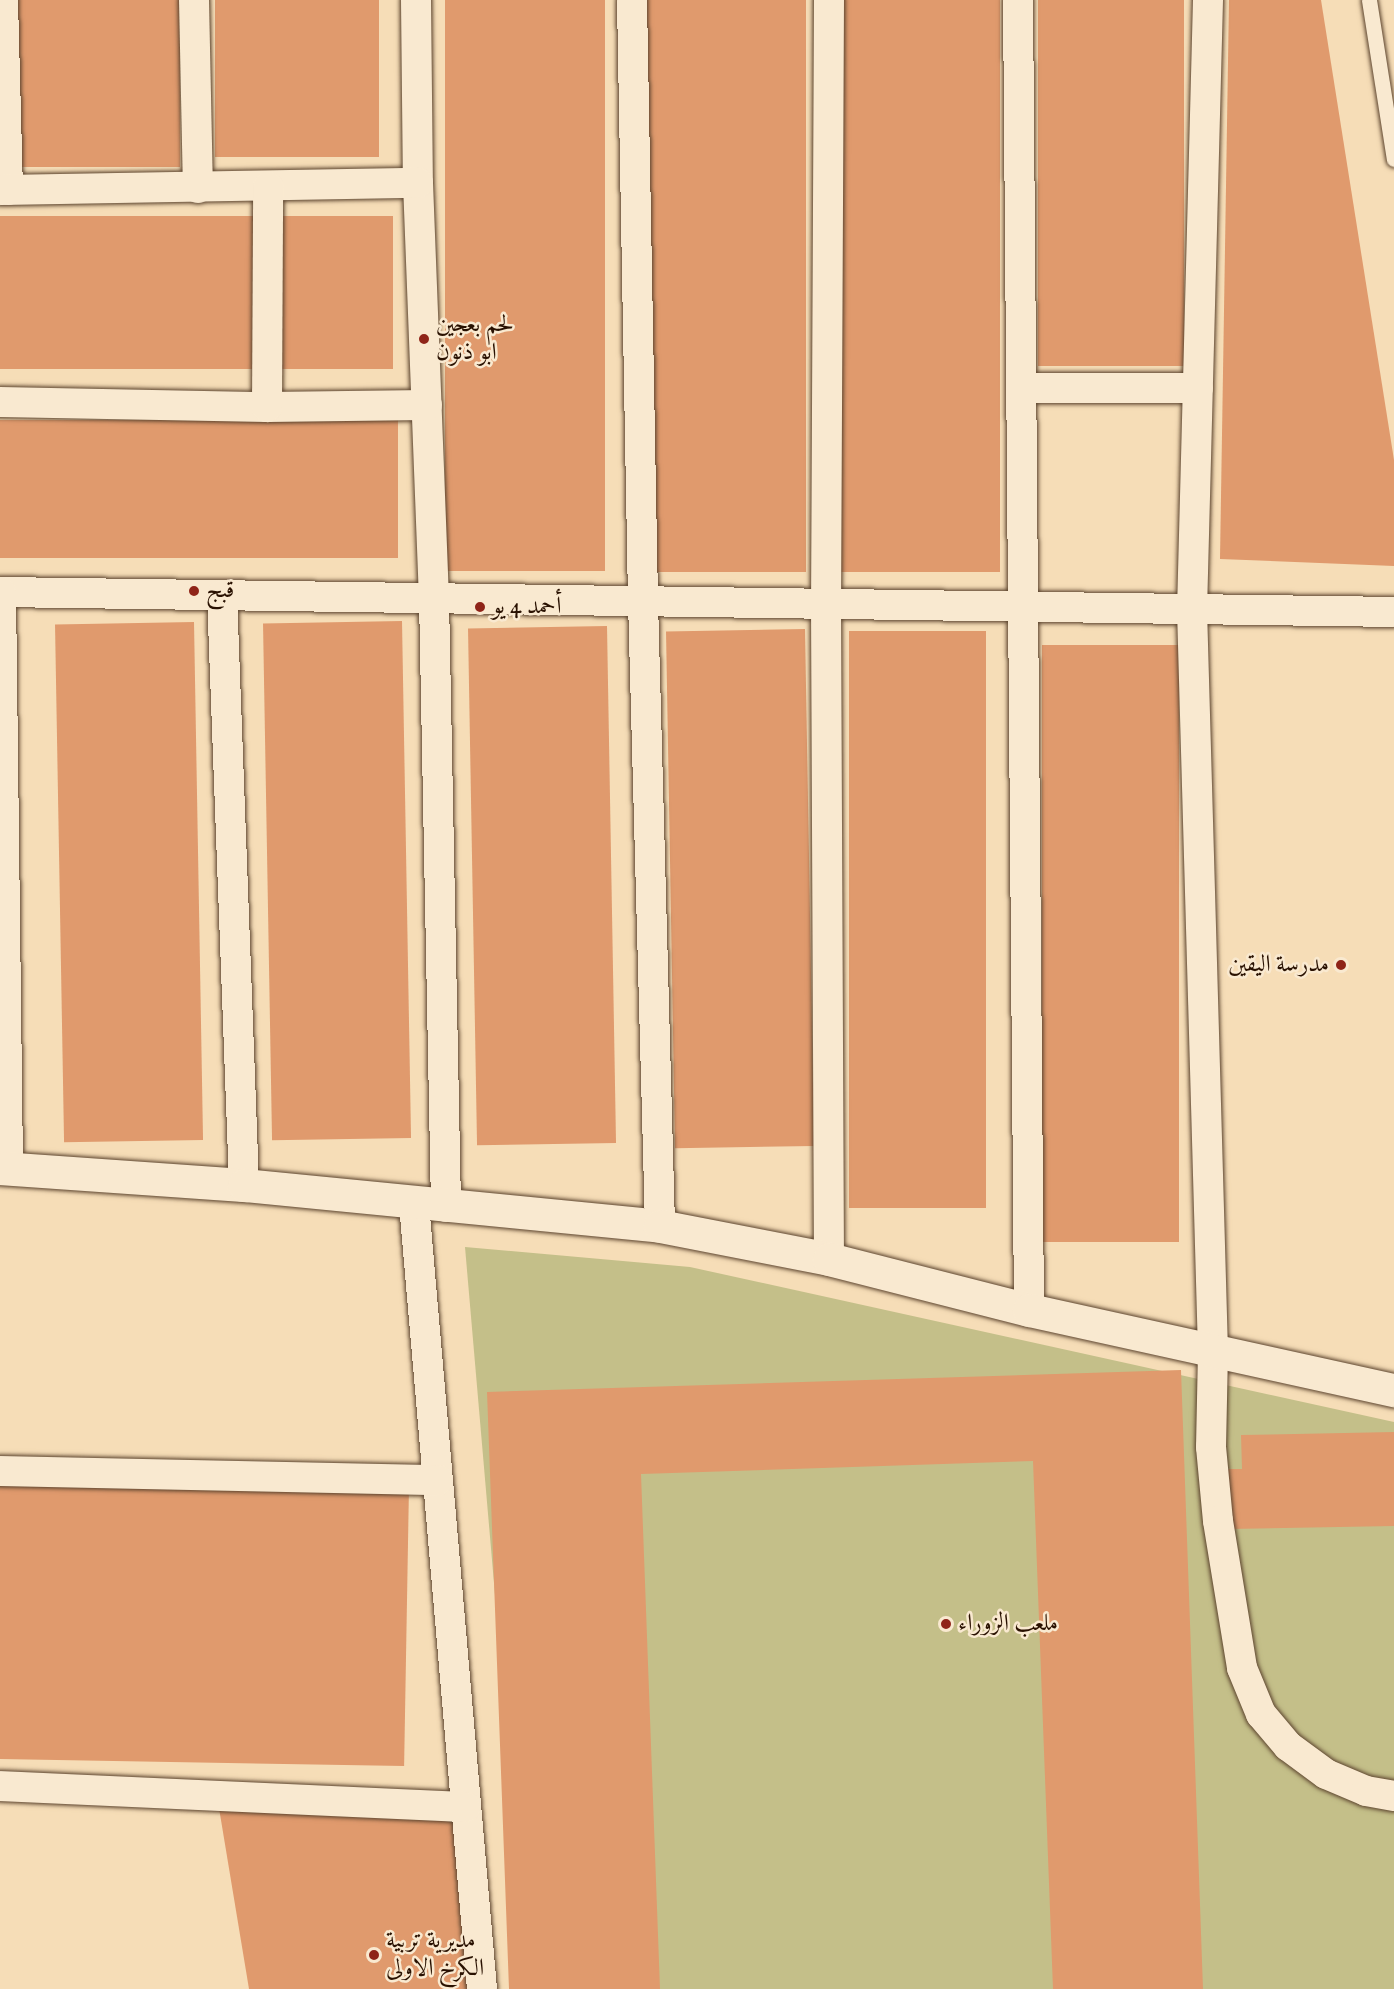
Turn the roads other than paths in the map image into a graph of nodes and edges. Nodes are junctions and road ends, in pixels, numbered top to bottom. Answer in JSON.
{"nodes":[{"id":1,"x":3,"y":0,"type":"edge"},
{"id":2,"x":194,"y":0,"type":"edge"},
{"id":3,"x":416,"y":0,"type":"edge"},
{"id":4,"x":632,"y":0,"type":"edge"},
{"id":5,"x":829,"y":0,"type":"edge"},
{"id":6,"x":1018,"y":0,"type":"edge"},
{"id":7,"x":1208,"y":0,"type":"edge"},
{"id":8,"x":1370,"y":0,"type":"edge"},
{"id":9,"x":1394,"y":159,"type":"edge"},
{"id":10,"x":418,"y":183,"type":"junction"},
{"id":11,"x":268,"y":187,"type":"junction"},
{"id":12,"x":198,"y":188,"type":"junction"},
{"id":13,"x":4,"y":190,"type":"edge"},
{"id":14,"x":1021,"y":388,"type":"junction"},
{"id":15,"x":1198,"y":388,"type":"junction"},
{"id":16,"x":0,"y":402,"type":"edge"},
{"id":17,"x":427,"y":405,"type":"junction"},
{"id":18,"x":267,"y":407,"type":"junction"},
{"id":19,"x":1,"y":592,"type":"edge"},
{"id":20,"x":222,"y":595,"type":"junction"},
{"id":21,"x":434,"y":598,"type":"junction"},
{"id":22,"x":644,"y":601,"type":"junction"},
{"id":23,"x":826,"y":604,"type":"junction"},
{"id":24,"x":1023,"y":607,"type":"junction"},
{"id":25,"x":1192,"y":609,"type":"junction"},
{"id":26,"x":1394,"y":612,"type":"edge"},
{"id":27,"x":4,"y":1168,"type":"edge"},
{"id":28,"x":244,"y":1185,"type":"junction"},
{"id":29,"x":414,"y":1204,"type":"junction"},
{"id":30,"x":446,"y":1207,"type":"junction"},
{"id":31,"x":660,"y":1226,"type":"junction"},
{"id":32,"x":829,"y":1259,"type":"junction"},
{"id":33,"x":1029,"y":1310,"type":"junction"},
{"id":34,"x":1213,"y":1352,"type":"junction"},
{"id":35,"x":1394,"y":1390,"type":"edge"},
{"id":36,"x":0,"y":1471,"type":"edge"},
{"id":37,"x":438,"y":1480,"type":"junction"},
{"id":38,"x":0,"y":1786,"type":"edge"},
{"id":39,"x":1394,"y":1796,"type":"edge"},
{"id":40,"x":466,"y":1807,"type":"junction"},
{"id":41,"x":482,"y":1989,"type":"edge"}],
"edges":[{"from":1,"to":13,"type":"street"},
{"from":2,"to":12,"type":"street"},
{"from":3,"to":10,"type":"street"},
{"from":4,"to":22,"type":"street"},
{"from":5,"to":23,"type":"street"},
{"from":6,"to":14,"type":"street"},
{"from":7,"to":15,"type":"street"},
{"from":8,"to":9,"type":"lane"},
{"from":10,"to":11,"type":"street"},
{"from":10,"to":17,"type":"street"},
{"from":11,"to":12,"type":"street"},
{"from":11,"to":18,"type":"street"},
{"from":12,"to":13,"type":"street"},
{"from":14,"to":15,"type":"street"},
{"from":14,"to":24,"type":"street"},
{"from":15,"to":25,"type":"street"},
{"from":16,"to":18,"type":"street"},
{"from":17,"to":18,"type":"street"},
{"from":17,"to":21,"type":"street"},
{"from":19,"to":20,"type":"street"},
{"from":19,"to":27,"type":"street"},
{"from":20,"to":21,"type":"street"},
{"from":20,"to":28,"type":"street"},
{"from":21,"to":22,"type":"street"},
{"from":21,"to":30,"type":"street"},
{"from":22,"to":23,"type":"street"},
{"from":22,"to":31,"type":"street"},
{"from":23,"to":24,"type":"street"},
{"from":23,"to":32,"type":"street"},
{"from":24,"to":25,"type":"street"},
{"from":24,"to":33,"type":"street"},
{"from":25,"to":26,"type":"street"},
{"from":25,"to":34,"type":"street"},
{"from":27,"to":28,"type":"street"},
{"from":28,"to":29,"type":"street"},
{"from":29,"to":30,"type":"street"},
{"from":29,"to":37,"type":"street"},
{"from":30,"to":31,"type":"street"},
{"from":31,"to":32,"type":"street"},
{"from":32,"to":33,"type":"street"},
{"from":33,"to":34,"type":"street"},
{"from":34,"to":35,"type":"street"},
{"from":34,"to":39,"type":"street"},
{"from":36,"to":37,"type":"street"},
{"from":37,"to":40,"type":"street"},
{"from":38,"to":40,"type":"street"},
{"from":40,"to":41,"type":"street"}]}
